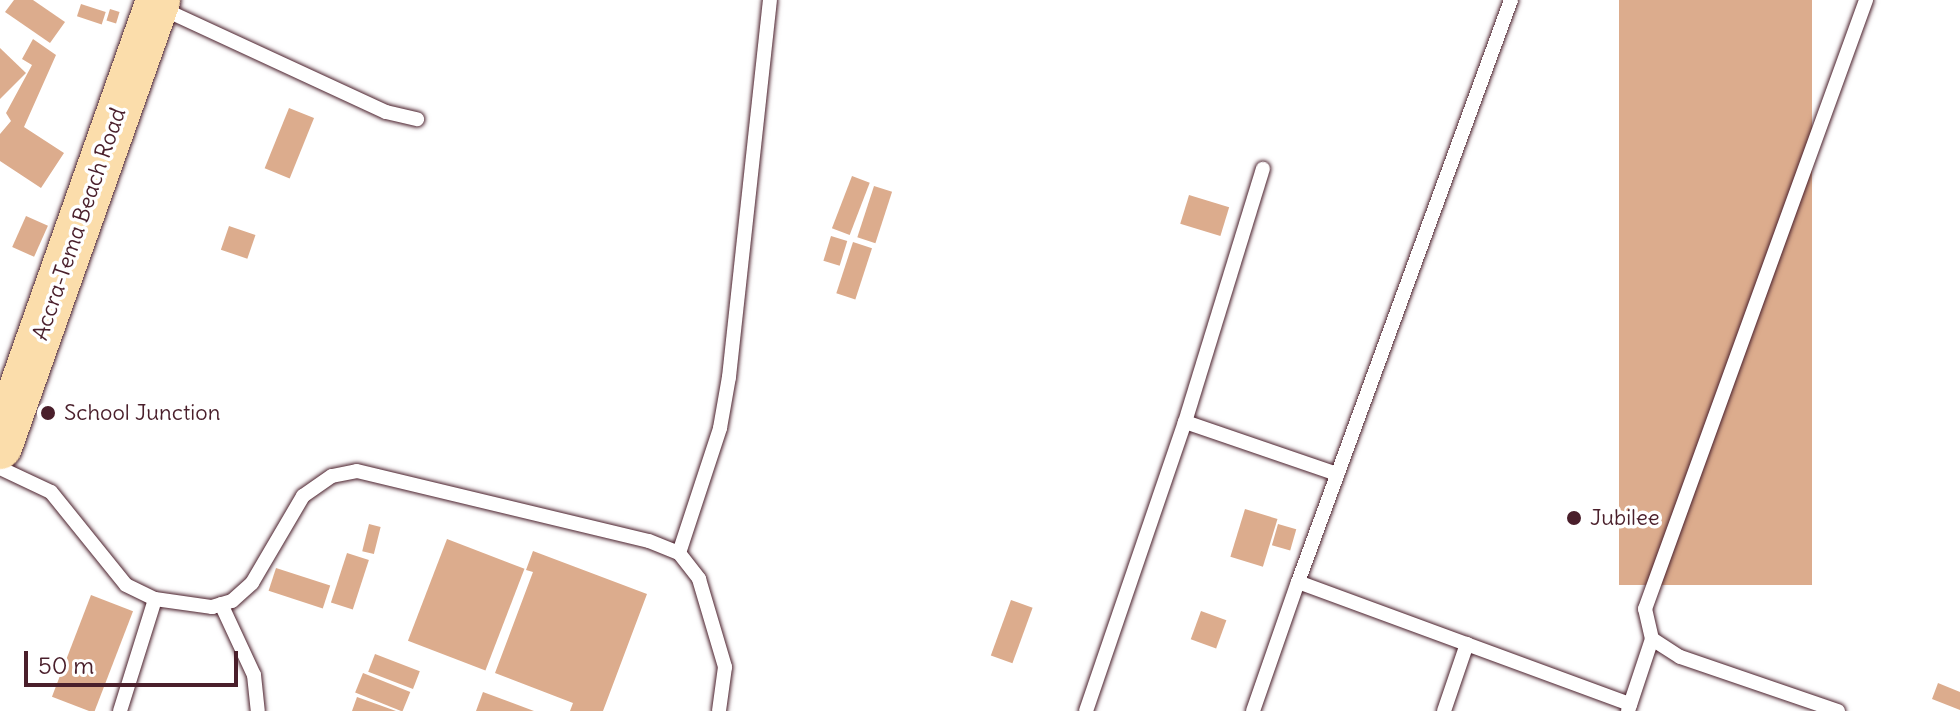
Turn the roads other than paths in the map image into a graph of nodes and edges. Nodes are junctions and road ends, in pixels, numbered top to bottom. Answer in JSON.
{"nodes":[{"id":1,"x":770,"y":0,"type":"edge"},
{"id":2,"x":1511,"y":0,"type":"edge"},
{"id":3,"x":1866,"y":0,"type":"edge"},
{"id":4,"x":157,"y":3,"type":"edge"},
{"id":5,"x":417,"y":119,"type":"dead end"},
{"id":6,"x":1263,"y":169,"type":"dead end"},
{"id":7,"x":1185,"y":422,"type":"junction"},
{"id":8,"x":0,"y":447,"type":"edge"},
{"id":9,"x":0,"y":468,"type":"edge"},
{"id":10,"x":1337,"y":474,"type":"junction"},
{"id":11,"x":679,"y":553,"type":"junction"},
{"id":12,"x":1298,"y":582,"type":"junction"},
{"id":13,"x":155,"y":599,"type":"junction"},
{"id":14,"x":221,"y":604,"type":"junction"},
{"id":15,"x":1652,"y":639,"type":"junction"},
{"id":16,"x":1467,"y":644,"type":"junction"},
{"id":17,"x":1629,"y":708,"type":"edge"},
{"id":18,"x":120,"y":711,"type":"edge"},
{"id":19,"x":258,"y":711,"type":"edge"},
{"id":20,"x":719,"y":711,"type":"edge"},
{"id":21,"x":1086,"y":711,"type":"edge"},
{"id":22,"x":1253,"y":711,"type":"edge"},
{"id":23,"x":1444,"y":711,"type":"edge"},
{"id":24,"x":1838,"y":711,"type":"edge"}],
"edges":[{"from":1,"to":11,"type":"lane"},
{"from":2,"to":10,"type":"lane"},
{"from":3,"to":15,"type":"lane"},
{"from":4,"to":5,"type":"lane"},
{"from":4,"to":8,"type":"main road","name":"Accra-Tema Beach Road"},
{"from":6,"to":7,"type":"lane"},
{"from":7,"to":10,"type":"lane"},
{"from":7,"to":21,"type":"lane"},
{"from":9,"to":13,"type":"lane"},
{"from":10,"to":12,"type":"lane"},
{"from":11,"to":14,"type":"lane"},
{"from":11,"to":20,"type":"lane"},
{"from":12,"to":16,"type":"lane"},
{"from":12,"to":22,"type":"lane"},
{"from":13,"to":14,"type":"lane"},
{"from":13,"to":18,"type":"lane"},
{"from":14,"to":19,"type":"lane"},
{"from":15,"to":17,"type":"lane"},
{"from":15,"to":24,"type":"lane"},
{"from":16,"to":17,"type":"lane"},
{"from":16,"to":23,"type":"lane"}]}
